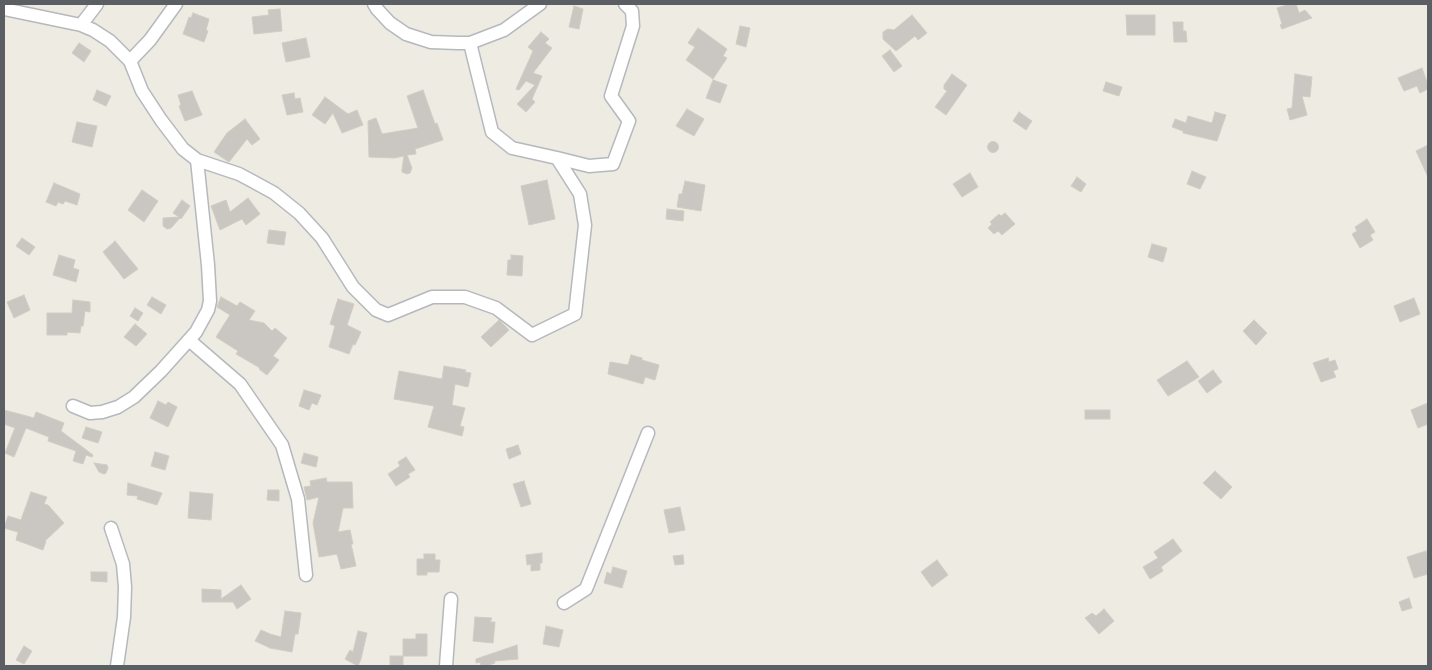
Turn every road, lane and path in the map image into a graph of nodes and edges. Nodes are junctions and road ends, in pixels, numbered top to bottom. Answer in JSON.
{"nodes":[{"id":1,"x":97,"y":4,"type":"edge"},
{"id":2,"x":176,"y":4,"type":"edge"},
{"id":3,"x":374,"y":4,"type":"edge"},
{"id":4,"x":540,"y":4,"type":"edge"},
{"id":5,"x":625,"y":4,"type":"edge"},
{"id":6,"x":4,"y":9,"type":"edge"},
{"id":7,"x":81,"y":25,"type":"junction"},
{"id":8,"x":470,"y":43,"type":"junction"},
{"id":9,"x":130,"y":62,"type":"junction"},
{"id":10,"x":557,"y":158,"type":"junction"},
{"id":11,"x":197,"y":160,"type":"junction"},
{"id":12,"x":190,"y":340,"type":"junction"},
{"id":13,"x":73,"y":406,"type":"dead end"},
{"id":14,"x":648,"y":433,"type":"dead end"},
{"id":15,"x":111,"y":528,"type":"dead end"},
{"id":16,"x":306,"y":575,"type":"dead end"},
{"id":17,"x":451,"y":599,"type":"dead end"},
{"id":18,"x":564,"y":603,"type":"dead end"},
{"id":19,"x":117,"y":666,"type":"edge"},
{"id":20,"x":446,"y":666,"type":"edge"}],
"edges":[{"from":1,"to":7,"type":"street"},
{"from":2,"to":9,"type":"street"},
{"from":3,"to":8,"type":"street"},
{"from":4,"to":8,"type":"street"},
{"from":5,"to":10,"type":"street"},
{"from":6,"to":7,"type":"street"},
{"from":7,"to":9,"type":"street"},
{"from":8,"to":10,"type":"street"},
{"from":9,"to":11,"type":"street"},
{"from":10,"to":11,"type":"street"},
{"from":11,"to":12,"type":"street"},
{"from":12,"to":13,"type":"street"},
{"from":12,"to":16,"type":"street"},
{"from":14,"to":18,"type":"street"},
{"from":15,"to":19,"type":"street"},
{"from":17,"to":20,"type":"street"}]}
